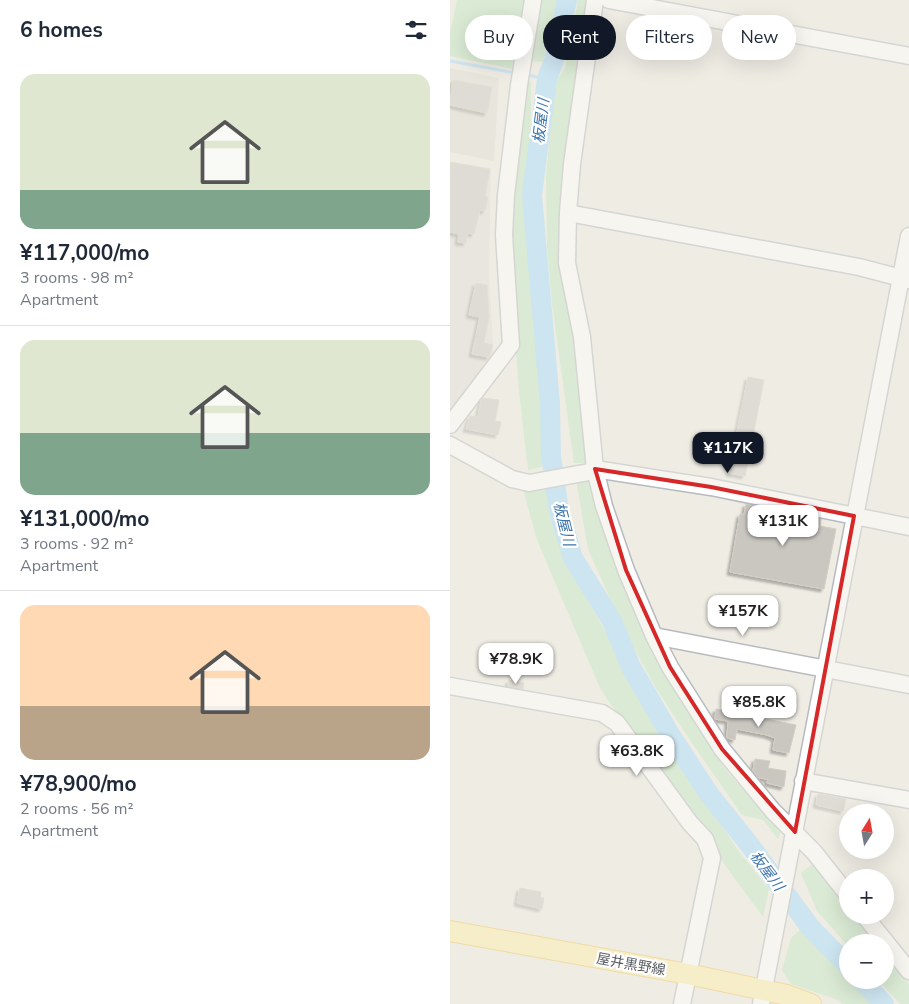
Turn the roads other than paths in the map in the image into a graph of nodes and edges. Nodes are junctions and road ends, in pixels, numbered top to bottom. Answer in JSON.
{"nodes":[{"id":1,"x":533,"y":0,"type":"edge"},
{"id":2,"x":595,"y":0,"type":"edge"},
{"id":3,"x":609,"y":0,"type":"edge"},
{"id":4,"x":909,"y":56,"type":"edge"},
{"id":5,"x":568,"y":213,"type":"junction"},
{"id":6,"x":909,"y":236,"type":"edge"},
{"id":7,"x":905,"y":280,"type":"edge"},
{"id":8,"x":450,"y":426,"type":"edge"},
{"id":9,"x":450,"y":445,"type":"edge"},
{"id":10,"x":592,"y":471,"type":"junction"},
{"id":11,"x":854,"y":516,"type":"junction"},
{"id":12,"x":909,"y":527,"type":"edge"},
{"id":13,"x":654,"y":636,"type":"junction"},
{"id":14,"x":826,"y":669,"type":"junction"},
{"id":15,"x":909,"y":685,"type":"edge"},
{"id":16,"x":450,"y":686,"type":"edge"},
{"id":17,"x":803,"y":781,"type":"junction"},
{"id":18,"x":909,"y":800,"type":"edge"},
{"id":19,"x":794,"y":836,"type":"junction"},
{"id":20,"x":839,"y":884,"type":"edge"},
{"id":21,"x":871,"y":924,"type":"edge"},
{"id":22,"x":450,"y":931,"type":"edge"},
{"id":23,"x":909,"y":971,"type":"edge"},
{"id":24,"x":688,"y":974,"type":"junction"},
{"id":25,"x":762,"y":997,"type":"edge"},
{"id":26,"x":682,"y":1004,"type":"edge"},
{"id":27,"x":811,"y":1004,"type":"edge"}],
"edges":[{"from":1,"to":8,"type":"street"},
{"from":2,"to":5,"type":"street"},
{"from":3,"to":4,"type":"street"},
{"from":5,"to":7,"type":"street"},
{"from":5,"to":10,"type":"street"},
{"from":6,"to":7,"type":"street"},
{"from":7,"to":11,"type":"street"},
{"from":9,"to":10,"type":"street"},
{"from":10,"to":11,"type":"street"},
{"from":10,"to":13,"type":"street"},
{"from":11,"to":12,"type":"street"},
{"from":11,"to":14,"type":"street"},
{"from":13,"to":14,"type":"street"},
{"from":13,"to":19,"type":"street"},
{"from":14,"to":15,"type":"street"},
{"from":14,"to":17,"type":"street"},
{"from":16,"to":24,"type":"street"},
{"from":17,"to":18,"type":"street"},
{"from":17,"to":19,"type":"street"},
{"from":19,"to":20,"type":"street"},
{"from":19,"to":25,"type":"street"},
{"from":21,"to":23,"type":"street"},
{"from":22,"to":24,"type":"main road","name":"屋井黒野線"},
{"from":24,"to":25,"type":"main road","name":"屋井黒野線"},
{"from":24,"to":26,"type":"street"},
{"from":25,"to":27,"type":"main road","name":"屋井黒野線"}]}
